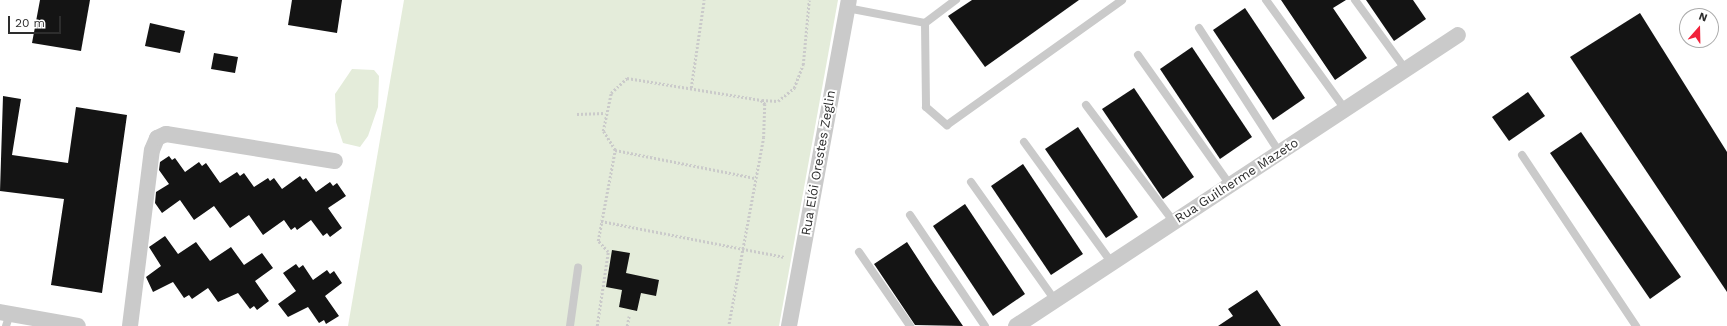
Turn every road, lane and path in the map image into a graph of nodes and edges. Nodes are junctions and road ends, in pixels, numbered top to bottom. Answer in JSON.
{"nodes":[{"id":1,"x":704,"y":0,"type":"edge"},
{"id":2,"x":809,"y":0,"type":"edge"},
{"id":3,"x":956,"y":0,"type":"edge"},
{"id":4,"x":1122,"y":0,"type":"edge"},
{"id":5,"x":1266,"y":0,"type":"edge"},
{"id":6,"x":1355,"y":0,"type":"edge"},
{"id":7,"x":848,"y":4,"type":"edge"},
{"id":8,"x":925,"y":23,"type":"junction"},
{"id":9,"x":1199,"y":28,"type":"dead end"},
{"id":10,"x":1458,"y":35,"type":"dead end"},
{"id":11,"x":1138,"y":55,"type":"dead end"},
{"id":12,"x":1406,"y":70,"type":"junction"},
{"id":13,"x":691,"y":88,"type":"junction"},
{"id":14,"x":761,"y":100,"type":"junction"},
{"id":15,"x":1086,"y":105,"type":"dead end"},
{"id":16,"x":1345,"y":110,"type":"junction"},
{"id":17,"x":605,"y":113,"type":"junction"},
{"id":18,"x":577,"y":114,"type":"dead end"},
{"id":19,"x":1024,"y":142,"type":"dead end"},
{"id":20,"x":615,"y":150,"type":"junction"},
{"id":21,"x":1280,"y":152,"type":"junction"},
{"id":22,"x":1522,"y":155,"type":"dead end"},
{"id":23,"x":335,"y":161,"type":"dead end"},
{"id":24,"x":756,"y":178,"type":"junction"},
{"id":25,"x":971,"y":182,"type":"dead end"},
{"id":26,"x":1230,"y":185,"type":"junction"},
{"id":27,"x":910,"y":215,"type":"dead end"},
{"id":28,"x":601,"y":221,"type":"junction"},
{"id":29,"x":1174,"y":222,"type":"junction"},
{"id":30,"x":743,"y":249,"type":"junction"},
{"id":31,"x":859,"y":252,"type":"dead end"},
{"id":32,"x":786,"y":257,"type":"dead end"},
{"id":33,"x":1112,"y":263,"type":"junction"},
{"id":34,"x":578,"y":268,"type":"dead end"},
{"id":35,"x":1055,"y":300,"type":"junction"},
{"id":36,"x":629,"y":316,"type":"dead end"},
{"id":37,"x":5,"y":317,"type":"edge"},
{"id":38,"x":28,"y":322,"type":"edge"},
{"id":39,"x":78,"y":326,"type":"edge"},
{"id":40,"x":130,"y":326,"type":"edge"},
{"id":41,"x":570,"y":326,"type":"edge"},
{"id":42,"x":597,"y":326,"type":"edge"},
{"id":43,"x":627,"y":326,"type":"edge"},
{"id":44,"x":729,"y":326,"type":"edge"},
{"id":45,"x":789,"y":326,"type":"edge"},
{"id":46,"x":910,"y":326,"type":"edge"},
{"id":47,"x":985,"y":326,"type":"edge"},
{"id":48,"x":1016,"y":326,"type":"edge"},
{"id":49,"x":1636,"y":326,"type":"edge"}],
"edges":[{"from":1,"to":13,"type":"path"},
{"from":2,"to":14,"type":"path"},
{"from":3,"to":8,"type":"lane"},
{"from":4,"to":8,"type":"lane"},
{"from":5,"to":16,"type":"lane"},
{"from":6,"to":12,"type":"lane"},
{"from":7,"to":8,"type":"lane"},
{"from":7,"to":45,"type":"street","name":"Rua Elói Orestes Zeglin"},
{"from":9,"to":21,"type":"lane"},
{"from":10,"to":12,"type":"street","name":"Rua Guilherme Mazeto"},
{"from":11,"to":26,"type":"lane"},
{"from":12,"to":16,"type":"street","name":"Rua Guilherme Mazeto"},
{"from":13,"to":14,"type":"path"},
{"from":13,"to":17,"type":"path"},
{"from":14,"to":24,"type":"path"},
{"from":15,"to":29,"type":"lane"},
{"from":16,"to":21,"type":"street","name":"Rua Guilherme Mazeto"},
{"from":17,"to":18,"type":"path"},
{"from":17,"to":20,"type":"path"},
{"from":19,"to":33,"type":"lane"},
{"from":20,"to":24,"type":"path"},
{"from":20,"to":28,"type":"path"},
{"from":21,"to":26,"type":"street","name":"Rua Guilherme Mazeto"},
{"from":22,"to":49,"type":"lane"},
{"from":23,"to":40,"type":"street"},
{"from":24,"to":30,"type":"path"},
{"from":25,"to":35,"type":"lane"},
{"from":26,"to":29,"type":"street","name":"Rua Guilherme Mazeto"},
{"from":27,"to":47,"type":"lane"},
{"from":28,"to":30,"type":"path"},
{"from":28,"to":42,"type":"path"},
{"from":29,"to":33,"type":"street","name":"Rua Guilherme Mazeto"},
{"from":30,"to":32,"type":"path"},
{"from":30,"to":44,"type":"path"},
{"from":31,"to":46,"type":"lane"},
{"from":33,"to":35,"type":"street","name":"Rua Guilherme Mazeto"},
{"from":34,"to":41,"type":"lane"},
{"from":35,"to":48,"type":"street","name":"Rua Guilherme Mazeto"},
{"from":36,"to":43,"type":"path"},
{"from":37,"to":38,"type":"street"},
{"from":38,"to":39,"type":"street"}]}
